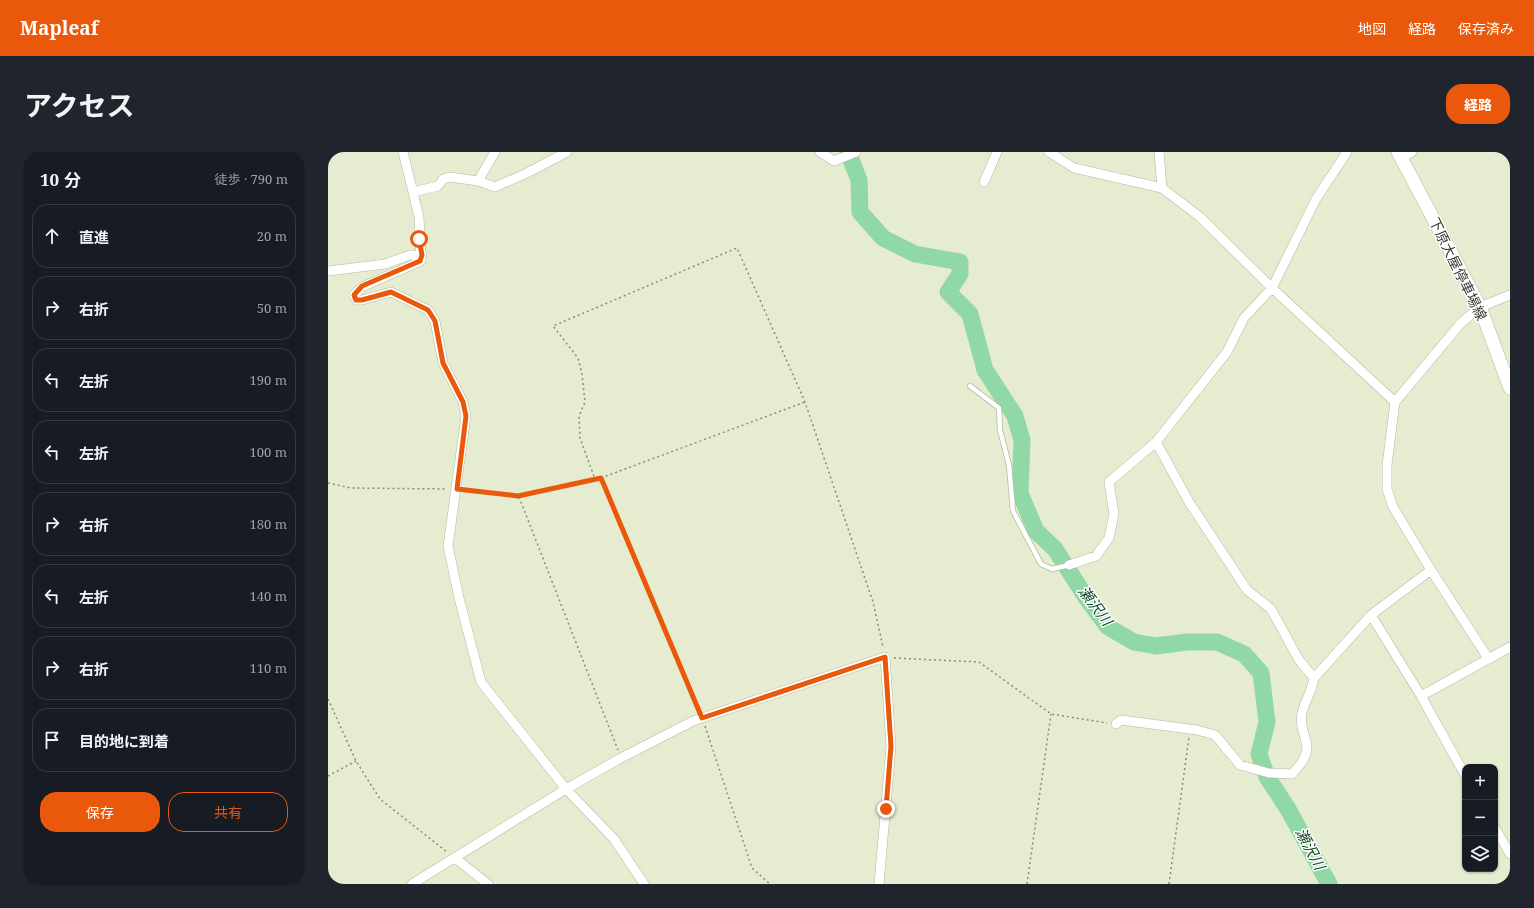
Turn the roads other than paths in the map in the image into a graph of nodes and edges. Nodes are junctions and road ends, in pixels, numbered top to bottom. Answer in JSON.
{"nodes":[{"id":1,"x":403,"y":152,"type":"edge"},
{"id":2,"x":495,"y":152,"type":"edge"},
{"id":3,"x":567,"y":152,"type":"edge"},
{"id":4,"x":820,"y":152,"type":"edge"},
{"id":5,"x":856,"y":152,"type":"edge"},
{"id":6,"x":997,"y":152,"type":"edge"},
{"id":7,"x":1049,"y":152,"type":"edge"},
{"id":8,"x":1159,"y":152,"type":"edge"},
{"id":9,"x":1347,"y":152,"type":"edge"},
{"id":10,"x":1404,"y":154,"type":"edge"},
{"id":11,"x":478,"y":181,"type":"junction"},
{"id":12,"x":984,"y":182,"type":"dead end"},
{"id":13,"x":1162,"y":188,"type":"junction"},
{"id":14,"x":413,"y":192,"type":"junction"},
{"id":15,"x":422,"y":255,"type":"junction"},
{"id":16,"x":328,"y":271,"type":"edge"},
{"id":17,"x":1272,"y":288,"type":"junction"},
{"id":18,"x":1510,"y":295,"type":"edge"},
{"id":19,"x":1480,"y":307,"type":"junction"},
{"id":20,"x":970,"y":386,"type":"dead end"},
{"id":21,"x":1510,"y":388,"type":"edge"},
{"id":22,"x":1395,"y":402,"type":"junction"},
{"id":23,"x":1156,"y":442,"type":"junction"},
{"id":24,"x":1069,"y":565,"type":"joint"},
{"id":25,"x":1431,"y":570,"type":"junction"},
{"id":26,"x":1371,"y":615,"type":"junction"},
{"id":27,"x":1510,"y":648,"type":"edge"},
{"id":28,"x":1488,"y":658,"type":"junction"},
{"id":29,"x":1314,"y":678,"type":"junction"},
{"id":30,"x":1420,"y":696,"type":"junction"},
{"id":31,"x":1116,"y":724,"type":"road end"},
{"id":32,"x":1462,"y":770,"type":"edge"},
{"id":33,"x":566,"y":790,"type":"junction"},
{"id":34,"x":1498,"y":833,"type":"edge"},
{"id":35,"x":1510,"y":854,"type":"edge"},
{"id":36,"x":455,"y":858,"type":"junction"},
{"id":37,"x":412,"y":884,"type":"edge"},
{"id":38,"x":488,"y":884,"type":"edge"},
{"id":39,"x":644,"y":884,"type":"edge"},
{"id":40,"x":879,"y":884,"type":"edge"}],
"edges":[{"from":1,"to":14,"type":"street"},
{"from":2,"to":11,"type":"street"},
{"from":3,"to":11,"type":"street"},
{"from":4,"to":5,"type":"street"},
{"from":6,"to":12,"type":"street"},
{"from":7,"to":13,"type":"street"},
{"from":8,"to":13,"type":"street"},
{"from":9,"to":17,"type":"street"},
{"from":10,"to":19,"type":"main road","name":"下原大屋停車場線"},
{"from":11,"to":14,"type":"street"},
{"from":13,"to":17,"type":"street"},
{"from":14,"to":15,"type":"street"},
{"from":15,"to":16,"type":"street"},
{"from":15,"to":33,"type":"street"},
{"from":17,"to":22,"type":"street"},
{"from":17,"to":23,"type":"street"},
{"from":18,"to":19,"type":"street"},
{"from":19,"to":21,"type":"main road","name":"下原大屋停車場線"},
{"from":19,"to":22,"type":"street"},
{"from":20,"to":24,"type":"lane"},
{"from":22,"to":25,"type":"street"},
{"from":23,"to":24,"type":"street"},
{"from":23,"to":29,"type":"street"},
{"from":25,"to":26,"type":"street"},
{"from":25,"to":28,"type":"street"},
{"from":26,"to":29,"type":"street"},
{"from":26,"to":30,"type":"street"},
{"from":27,"to":28,"type":"street"},
{"from":28,"to":30,"type":"street"},
{"from":29,"to":31,"type":"street"},
{"from":30,"to":32,"type":"street"},
{"from":33,"to":36,"type":"street"},
{"from":33,"to":39,"type":"street"},
{"from":33,"to":40,"type":"street"},
{"from":34,"to":35,"type":"street"},
{"from":36,"to":37,"type":"street"},
{"from":36,"to":38,"type":"street"}]}
